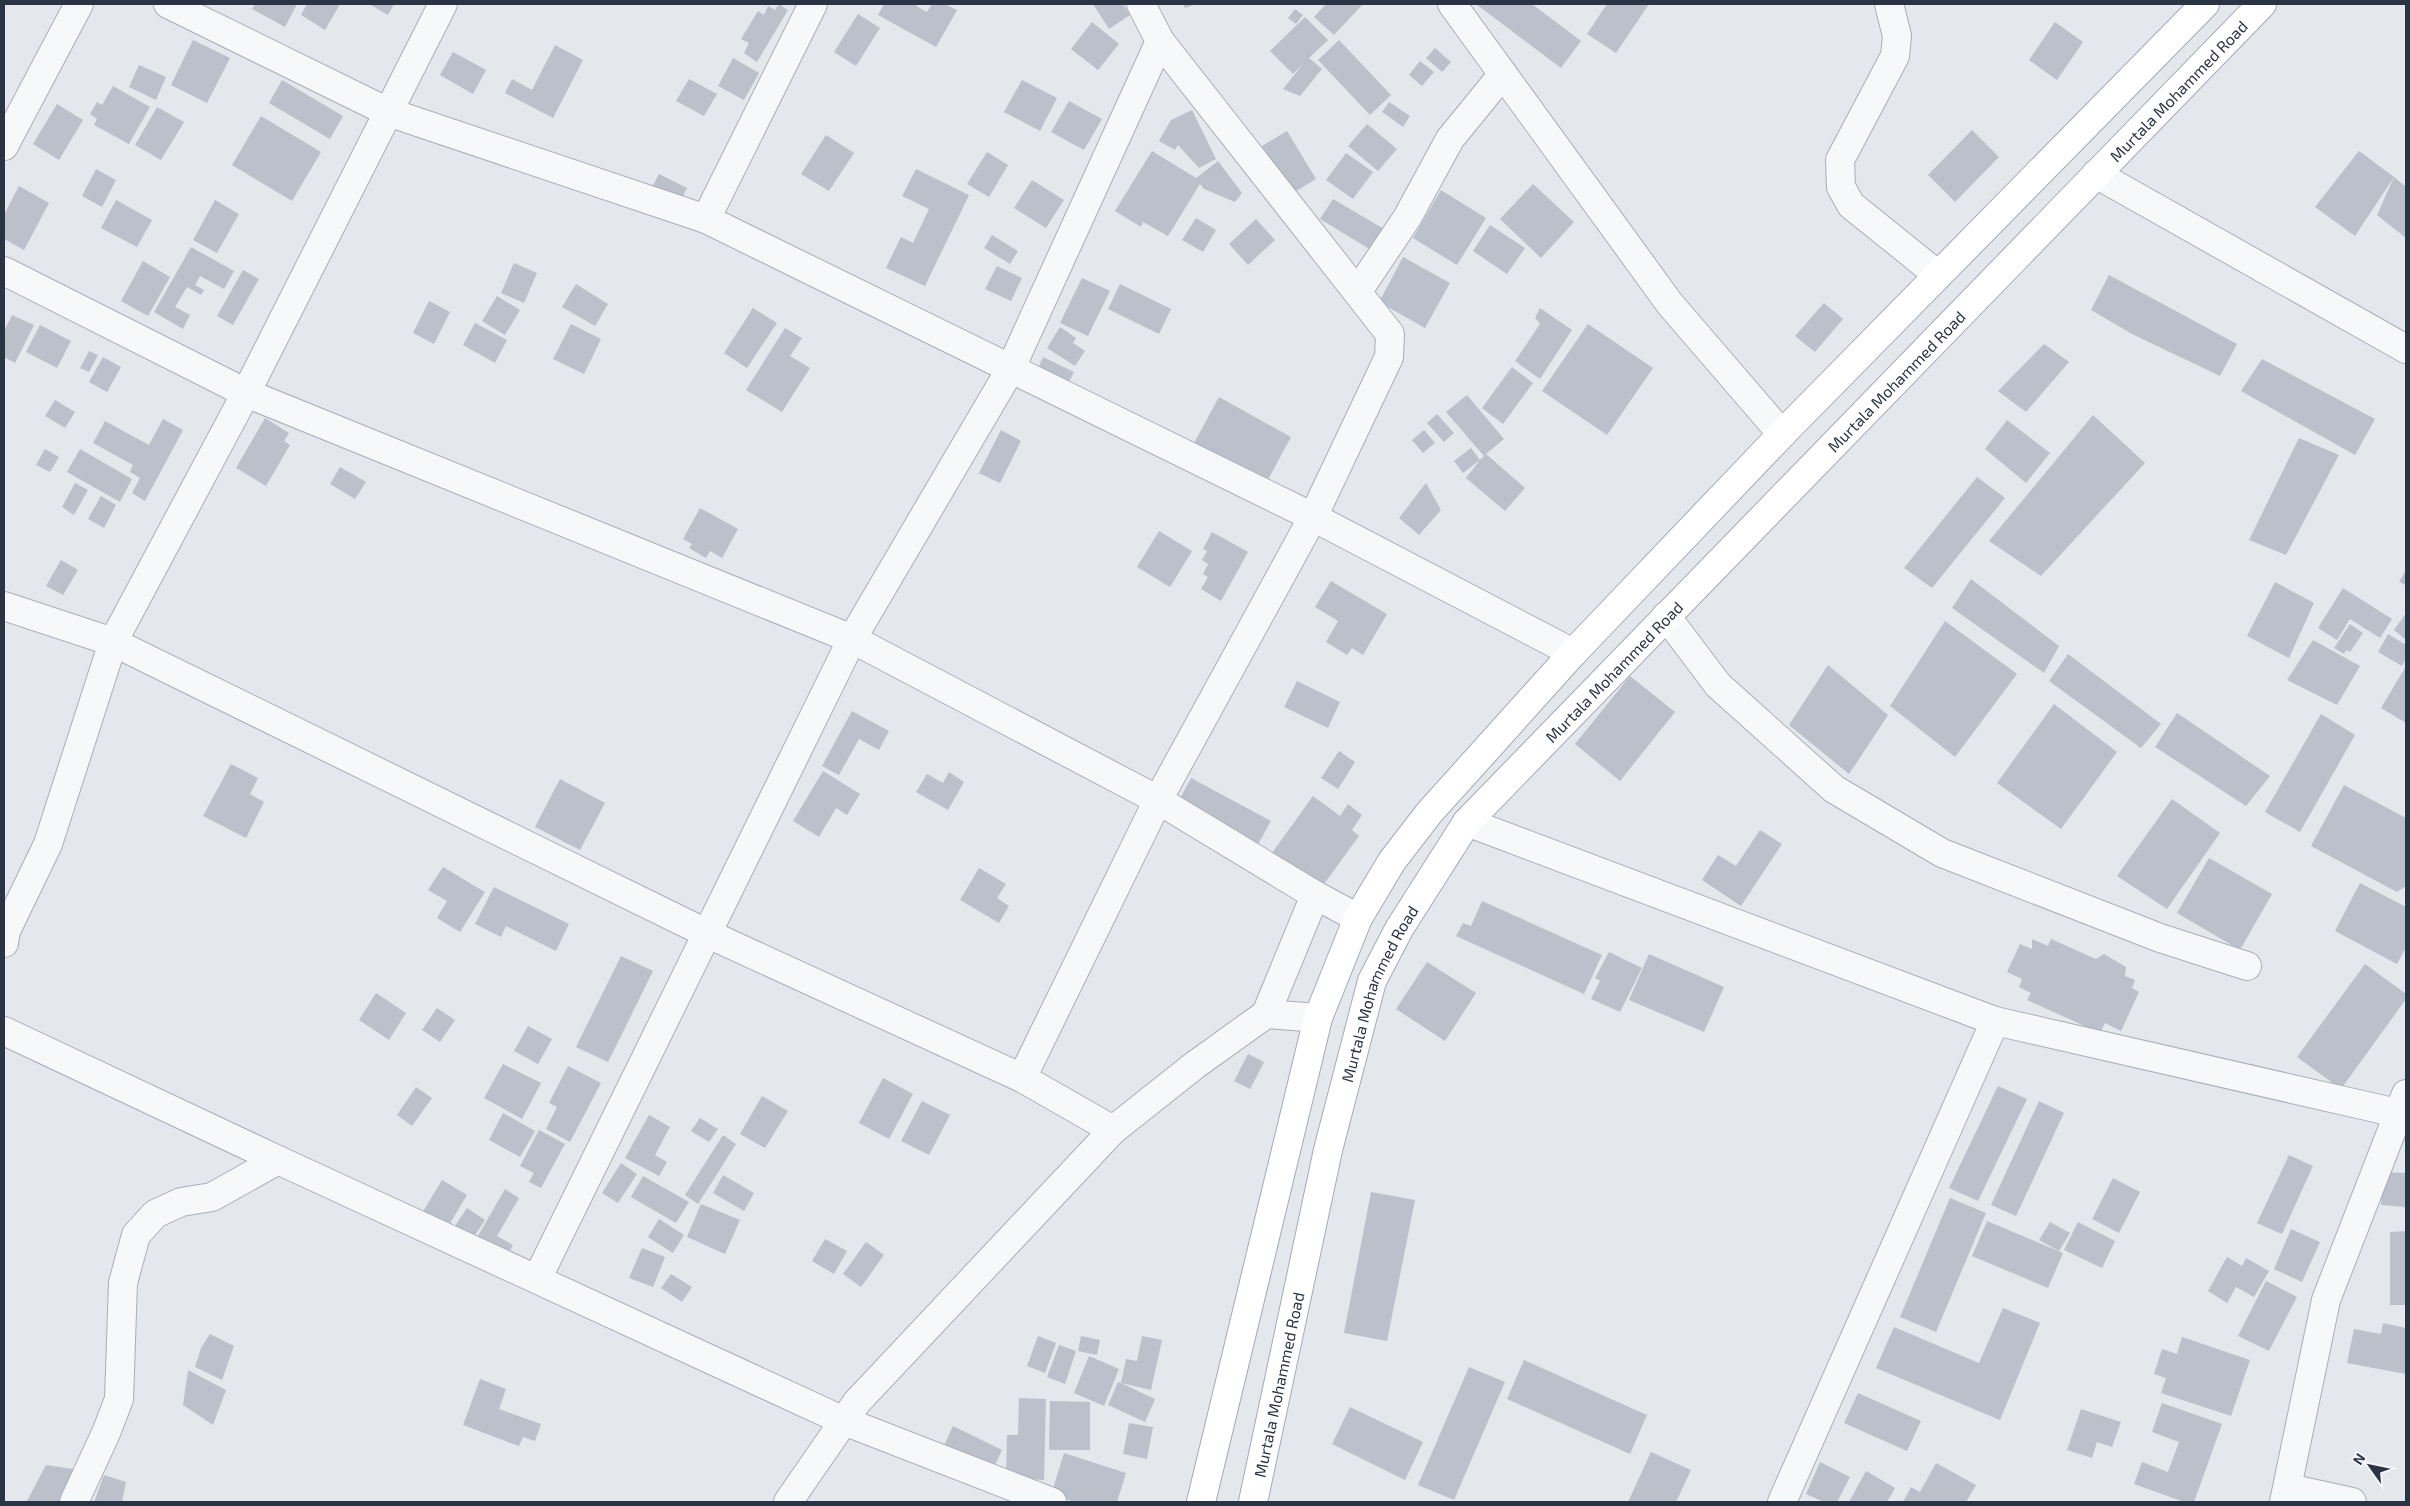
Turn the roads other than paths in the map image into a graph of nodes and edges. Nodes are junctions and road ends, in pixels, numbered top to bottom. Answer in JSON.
{"nodes":[{"id":1,"x":78,"y":4,"type":"edge"},
{"id":2,"x":168,"y":4,"type":"edge"},
{"id":3,"x":443,"y":4,"type":"edge"},
{"id":4,"x":813,"y":4,"type":"edge"},
{"id":5,"x":1141,"y":4,"type":"edge"},
{"id":6,"x":1452,"y":4,"type":"edge"},
{"id":7,"x":1889,"y":4,"type":"edge"},
{"id":8,"x":2205,"y":4,"type":"edge"},
{"id":9,"x":2262,"y":4,"type":"edge"},
{"id":10,"x":1160,"y":41,"type":"junction"},
{"id":11,"x":1503,"y":74,"type":"junction"},
{"id":12,"x":388,"y":112,"type":"junction"},
{"id":13,"x":4,"y":146,"type":"edge"},
{"id":14,"x":2096,"y":174,"type":"junction"},
{"id":15,"x":706,"y":220,"type":"junction"},
{"id":16,"x":4,"y":271,"type":"edge"},
{"id":17,"x":1938,"y":276,"type":"junction"},
{"id":18,"x":1358,"y":291,"type":"junction"},
{"id":19,"x":2406,"y":349,"type":"edge"},
{"id":20,"x":1010,"y":370,"type":"junction"},
{"id":21,"x":246,"y":393,"type":"junction"},
{"id":22,"x":1782,"y":434,"type":"junction"},
{"id":23,"x":1313,"y":517,"type":"junction"},
{"id":24,"x":4,"y":606,"type":"edge"},
{"id":25,"x":1666,"y":616,"type":"junction"},
{"id":26,"x":852,"y":639,"type":"junction"},
{"id":27,"x":113,"y":642,"type":"junction"},
{"id":28,"x":1573,"y":653,"type":"junction"},
{"id":29,"x":1492,"y":743,"type":"junction"},
{"id":30,"x":1521,"y":765,"type":"junction"},
{"id":31,"x":1158,"y":800,"type":"junction"},
{"id":32,"x":1467,"y":822,"type":"junction"},
{"id":33,"x":1315,"y":895,"type":"junction"},
{"id":34,"x":1358,"y":918,"type":"junction"},
{"id":35,"x":706,"y":933,"type":"junction"},
{"id":36,"x":4,"y":943,"type":"edge"},
{"id":37,"x":2247,"y":966,"type":"dead end"},
{"id":38,"x":1266,"y":1014,"type":"junction"},
{"id":39,"x":1318,"y":1018,"type":"junction"},
{"id":40,"x":1995,"y":1021,"type":"junction"},
{"id":41,"x":4,"y":1031,"type":"edge"},
{"id":42,"x":1022,"y":1078,"type":"junction"},
{"id":43,"x":2404,"y":1108,"type":"edge"},
{"id":44,"x":1113,"y":1130,"type":"junction"},
{"id":45,"x":278,"y":1160,"type":"junction"},
{"id":46,"x":538,"y":1279,"type":"junction"},
{"id":47,"x":844,"y":1420,"type":"junction"},
{"id":48,"x":2286,"y":1495,"type":"edge"},
{"id":49,"x":74,"y":1502,"type":"edge"},
{"id":50,"x":788,"y":1502,"type":"edge"},
{"id":51,"x":1052,"y":1502,"type":"edge"},
{"id":52,"x":1201,"y":1502,"type":"edge"},
{"id":53,"x":1252,"y":1502,"type":"edge"},
{"id":54,"x":1782,"y":1502,"type":"edge"},
{"id":55,"x":2352,"y":1502,"type":"edge"}],
"edges":[{"from":1,"to":13,"type":"street"},
{"from":2,"to":12,"type":"street"},
{"from":3,"to":12,"type":"street"},
{"from":4,"to":15,"type":"street"},
{"from":5,"to":10,"type":"street"},
{"from":6,"to":11,"type":"street"},
{"from":7,"to":17,"type":"street"},
{"from":8,"to":17,"type":"main road"},
{"from":9,"to":14,"type":"main road","name":"Murtala Mohammed Road"},
{"from":10,"to":18,"type":"street"},
{"from":10,"to":20,"type":"street"},
{"from":11,"to":18,"type":"street"},
{"from":11,"to":22,"type":"street"},
{"from":12,"to":15,"type":"street"},
{"from":12,"to":21,"type":"street"},
{"from":14,"to":19,"type":"street"},
{"from":14,"to":25,"type":"main road","name":"Murtala Mohammed Road"},
{"from":15,"to":20,"type":"street"},
{"from":16,"to":21,"type":"street"},
{"from":17,"to":22,"type":"main road"},
{"from":18,"to":23,"type":"street"},
{"from":20,"to":23,"type":"street"},
{"from":20,"to":26,"type":"street"},
{"from":21,"to":26,"type":"street"},
{"from":21,"to":27,"type":"street"},
{"from":22,"to":28,"type":"main road"},
{"from":23,"to":28,"type":"street"},
{"from":23,"to":31,"type":"street"},
{"from":24,"to":27,"type":"street"},
{"from":25,"to":30,"type":"main road","name":"Murtala Mohammed Road"},
{"from":25,"to":37,"type":"street"},
{"from":26,"to":31,"type":"street"},
{"from":26,"to":35,"type":"street"},
{"from":27,"to":35,"type":"street"},
{"from":27,"to":36,"type":"street"},
{"from":28,"to":29,"type":"main road"},
{"from":29,"to":30,"type":"main road"},
{"from":29,"to":34,"type":"main road"},
{"from":30,"to":32,"type":"main road","name":"Murtala Mohammed Road"},
{"from":31,"to":33,"type":"street"},
{"from":31,"to":42,"type":"street"},
{"from":32,"to":40,"type":"street"},
{"from":32,"to":53,"type":"main road","name":"Murtala Mohammed Road"},
{"from":33,"to":34,"type":"street"},
{"from":33,"to":38,"type":"street"},
{"from":34,"to":39,"type":"main road"},
{"from":35,"to":42,"type":"street"},
{"from":35,"to":46,"type":"street"},
{"from":38,"to":39,"type":"street"},
{"from":38,"to":44,"type":"street"},
{"from":39,"to":52,"type":"main road"},
{"from":40,"to":43,"type":"street"},
{"from":40,"to":54,"type":"street"},
{"from":41,"to":45,"type":"street"},
{"from":42,"to":44,"type":"street"},
{"from":43,"to":48,"type":"street"},
{"from":44,"to":47,"type":"street"},
{"from":45,"to":46,"type":"street"},
{"from":45,"to":49,"type":"street"},
{"from":46,"to":47,"type":"street"},
{"from":47,"to":50,"type":"street"},
{"from":47,"to":51,"type":"street"},
{"from":48,"to":55,"type":"street"}]}
